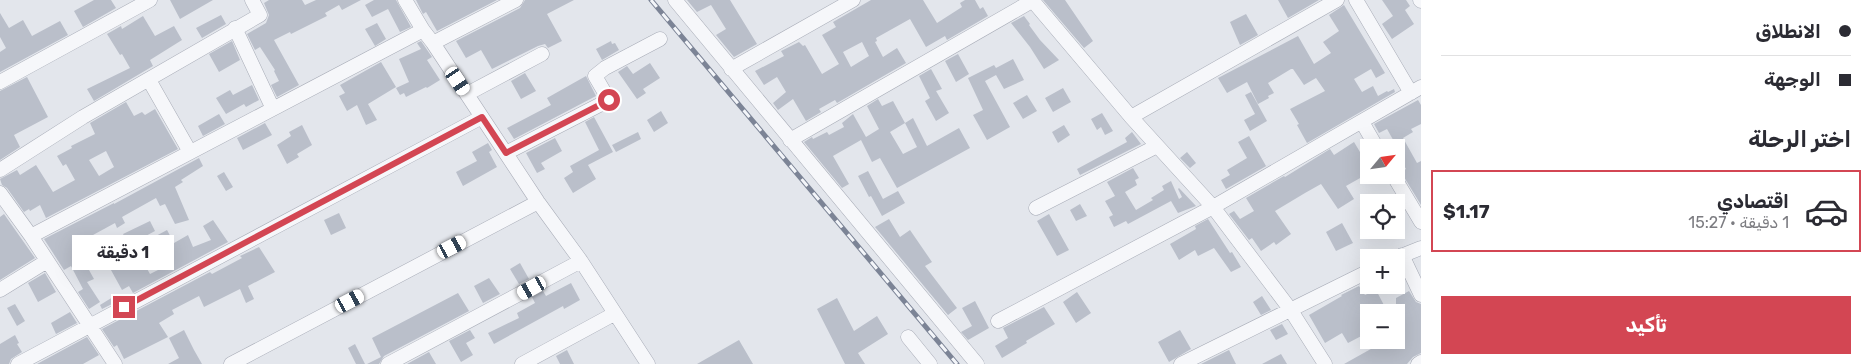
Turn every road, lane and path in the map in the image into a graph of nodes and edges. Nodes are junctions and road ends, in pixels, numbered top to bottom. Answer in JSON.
{"nodes":[{"id":1,"x":150,"y":0,"type":"edge"},
{"id":2,"x":252,"y":0,"type":"edge"},
{"id":3,"x":405,"y":0,"type":"edge"},
{"id":4,"x":516,"y":0,"type":"edge"},
{"id":5,"x":675,"y":0,"type":"edge"},
{"id":6,"x":853,"y":0,"type":"edge"},
{"id":7,"x":1032,"y":0,"type":"edge"},
{"id":8,"x":1337,"y":0,"type":"edge"},
{"id":9,"x":1356,"y":0,"type":"edge"},
{"id":10,"x":235,"y":28,"type":"junction"},
{"id":11,"x":423,"y":30,"type":"junction"},
{"id":12,"x":660,"y":38,"type":"dead end"},
{"id":13,"x":433,"y":43,"type":"junction"},
{"id":14,"x":542,"y":54,"type":"dead end"},
{"id":15,"x":731,"y":69,"type":"junction"},
{"id":16,"x":149,"y":80,"type":"junction"},
{"id":17,"x":0,"y":82,"type":"edge"},
{"id":18,"x":1416,"y":90,"type":"edge"},
{"id":19,"x":467,"y":94,"type":"junction"},
{"id":20,"x":273,"y":109,"type":"junction"},
{"id":21,"x":482,"y":117,"type":"junction"},
{"id":22,"x":1131,"y":117,"type":"junction"},
{"id":23,"x":1362,"y":122,"type":"junction"},
{"id":24,"x":1372,"y":139,"type":"edge"},
{"id":25,"x":790,"y":140,"type":"junction"},
{"id":26,"x":1157,"y":146,"type":"junction"},
{"id":27,"x":190,"y":152,"type":"junction"},
{"id":28,"x":506,"y":153,"type":"junction"},
{"id":29,"x":0,"y":170,"type":"edge"},
{"id":30,"x":1398,"y":184,"type":"edge"},
{"id":31,"x":3,"y":201,"type":"edge"},
{"id":32,"x":538,"y":202,"type":"junction"},
{"id":33,"x":1036,"y":208,"type":"dead end"},
{"id":34,"x":1213,"y":208,"type":"junction"},
{"id":35,"x":1421,"y":222,"type":"edge"},
{"id":36,"x":31,"y":236,"type":"junction"},
{"id":37,"x":1421,"y":248,"type":"edge"},
{"id":38,"x":1405,"y":255,"type":"edge"},
{"id":39,"x":47,"y":261,"type":"junction"},
{"id":40,"x":581,"y":261,"type":"junction"},
{"id":41,"x":1405,"y":267,"type":"edge"},
{"id":42,"x":1360,"y":275,"type":"edge"},
{"id":43,"x":0,"y":290,"type":"edge"},
{"id":44,"x":1421,"y":295,"type":"edge"},
{"id":45,"x":1290,"y":309,"type":"junction"},
{"id":46,"x":614,"y":314,"type":"junction"},
{"id":47,"x":998,"y":321,"type":"dead end"},
{"id":48,"x":89,"y":326,"type":"junction"},
{"id":49,"x":908,"y":337,"type":"dead end"},
{"id":50,"x":1320,"y":362,"type":"edge"},
{"id":51,"x":18,"y":364,"type":"edge"},
{"id":52,"x":115,"y":364,"type":"edge"},
{"id":53,"x":231,"y":364,"type":"edge"},
{"id":54,"x":388,"y":364,"type":"edge"},
{"id":55,"x":522,"y":364,"type":"edge"},
{"id":56,"x":648,"y":364,"type":"edge"},
{"id":57,"x":930,"y":364,"type":"edge"},
{"id":58,"x":977,"y":364,"type":"edge"},
{"id":59,"x":1181,"y":364,"type":"edge"}],
"edges":[{"from":1,"to":17,"type":"street"},
{"from":2,"to":10,"type":"street"},
{"from":3,"to":11,"type":"street"},
{"from":4,"to":13,"type":"street"},
{"from":5,"to":15,"type":"street"},
{"from":6,"to":15,"type":"street"},
{"from":7,"to":22,"type":"street"},
{"from":7,"to":25,"type":"street"},
{"from":8,"to":22,"type":"street"},
{"from":9,"to":18,"type":"street"},
{"from":10,"to":16,"type":"street"},
{"from":10,"to":20,"type":"street"},
{"from":11,"to":13,"type":"street"},
{"from":11,"to":20,"type":"street"},
{"from":12,"to":28,"type":"street"},
{"from":13,"to":19,"type":"street"},
{"from":14,"to":19,"type":"street"},
{"from":15,"to":25,"type":"street"},
{"from":16,"to":27,"type":"street"},
{"from":16,"to":29,"type":"street"},
{"from":18,"to":23,"type":"street"},
{"from":19,"to":21,"type":"street"},
{"from":20,"to":27,"type":"street"},
{"from":21,"to":28,"type":"street"},
{"from":21,"to":48,"type":"street"},
{"from":22,"to":26,"type":"street"},
{"from":23,"to":24,"type":"street"},
{"from":23,"to":34,"type":"street"},
{"from":25,"to":58,"type":"street"},
{"from":26,"to":33,"type":"street"},
{"from":26,"to":34,"type":"street"},
{"from":27,"to":36,"type":"street"},
{"from":28,"to":32,"type":"street"},
{"from":30,"to":35,"type":"street"},
{"from":31,"to":36,"type":"street"},
{"from":32,"to":40,"type":"street"},
{"from":32,"to":53,"type":"street"},
{"from":34,"to":45,"type":"street"},
{"from":34,"to":47,"type":"street"},
{"from":36,"to":39,"type":"street"},
{"from":37,"to":38,"type":"street"},
{"from":39,"to":43,"type":"street"},
{"from":39,"to":48,"type":"street"},
{"from":40,"to":46,"type":"street"},
{"from":40,"to":54,"type":"street"},
{"from":41,"to":44,"type":"street"},
{"from":42,"to":45,"type":"street"},
{"from":45,"to":50,"type":"street"},
{"from":45,"to":59,"type":"street"},
{"from":46,"to":55,"type":"street"},
{"from":46,"to":56,"type":"street"},
{"from":48,"to":51,"type":"street"},
{"from":48,"to":52,"type":"street"},
{"from":49,"to":57,"type":"street"}]}
